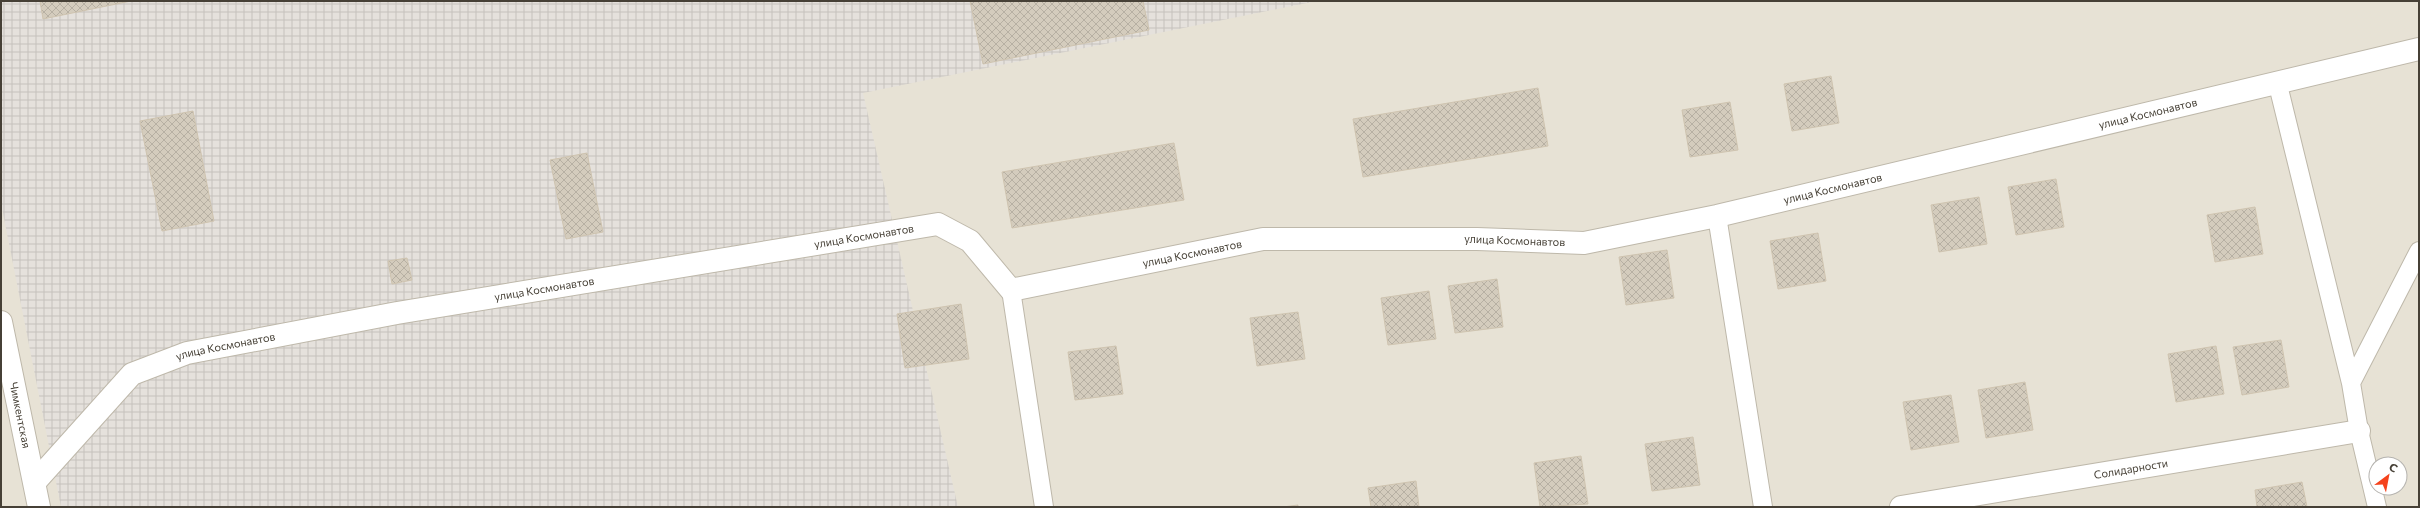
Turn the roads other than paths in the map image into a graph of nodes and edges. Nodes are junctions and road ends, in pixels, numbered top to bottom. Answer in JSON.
{"nodes":[{"id":1,"x":2419,"y":49,"type":"edge"},
{"id":2,"x":2277,"y":81,"type":"junction"},
{"id":3,"x":1717,"y":216,"type":"junction"},
{"id":4,"x":2419,"y":251,"type":"edge"},
{"id":5,"x":1011,"y":290,"type":"junction"},
{"id":6,"x":1,"y":322,"type":"edge"},
{"id":7,"x":2351,"y":383,"type":"junction"},
{"id":8,"x":2360,"y":431,"type":"junction"},
{"id":9,"x":35,"y":482,"type":"junction"},
{"id":10,"x":39,"y":507,"type":"edge"},
{"id":11,"x":1044,"y":507,"type":"edge"},
{"id":12,"x":1763,"y":507,"type":"edge"},
{"id":13,"x":1901,"y":507,"type":"edge"},
{"id":14,"x":2378,"y":507,"type":"edge"}],
"edges":[{"from":1,"to":2,"type":"street","name":"улица Космонавтов"},
{"from":2,"to":3,"type":"street","name":"улица Космонавтов"},
{"from":2,"to":7,"type":"lane"},
{"from":3,"to":5,"type":"street","name":"улица Космонавтов"},
{"from":3,"to":12,"type":"lane"},
{"from":4,"to":7,"type":"lane"},
{"from":5,"to":9,"type":"street","name":"улица Космонавтов"},
{"from":5,"to":11,"type":"lane"},
{"from":6,"to":9,"type":"street","name":"Чимкентская"},
{"from":7,"to":8,"type":"lane"},
{"from":8,"to":13,"type":"street","name":"Солидарности"},
{"from":8,"to":14,"type":"lane"},
{"from":9,"to":10,"type":"street","name":"Чимкентская"}]}
